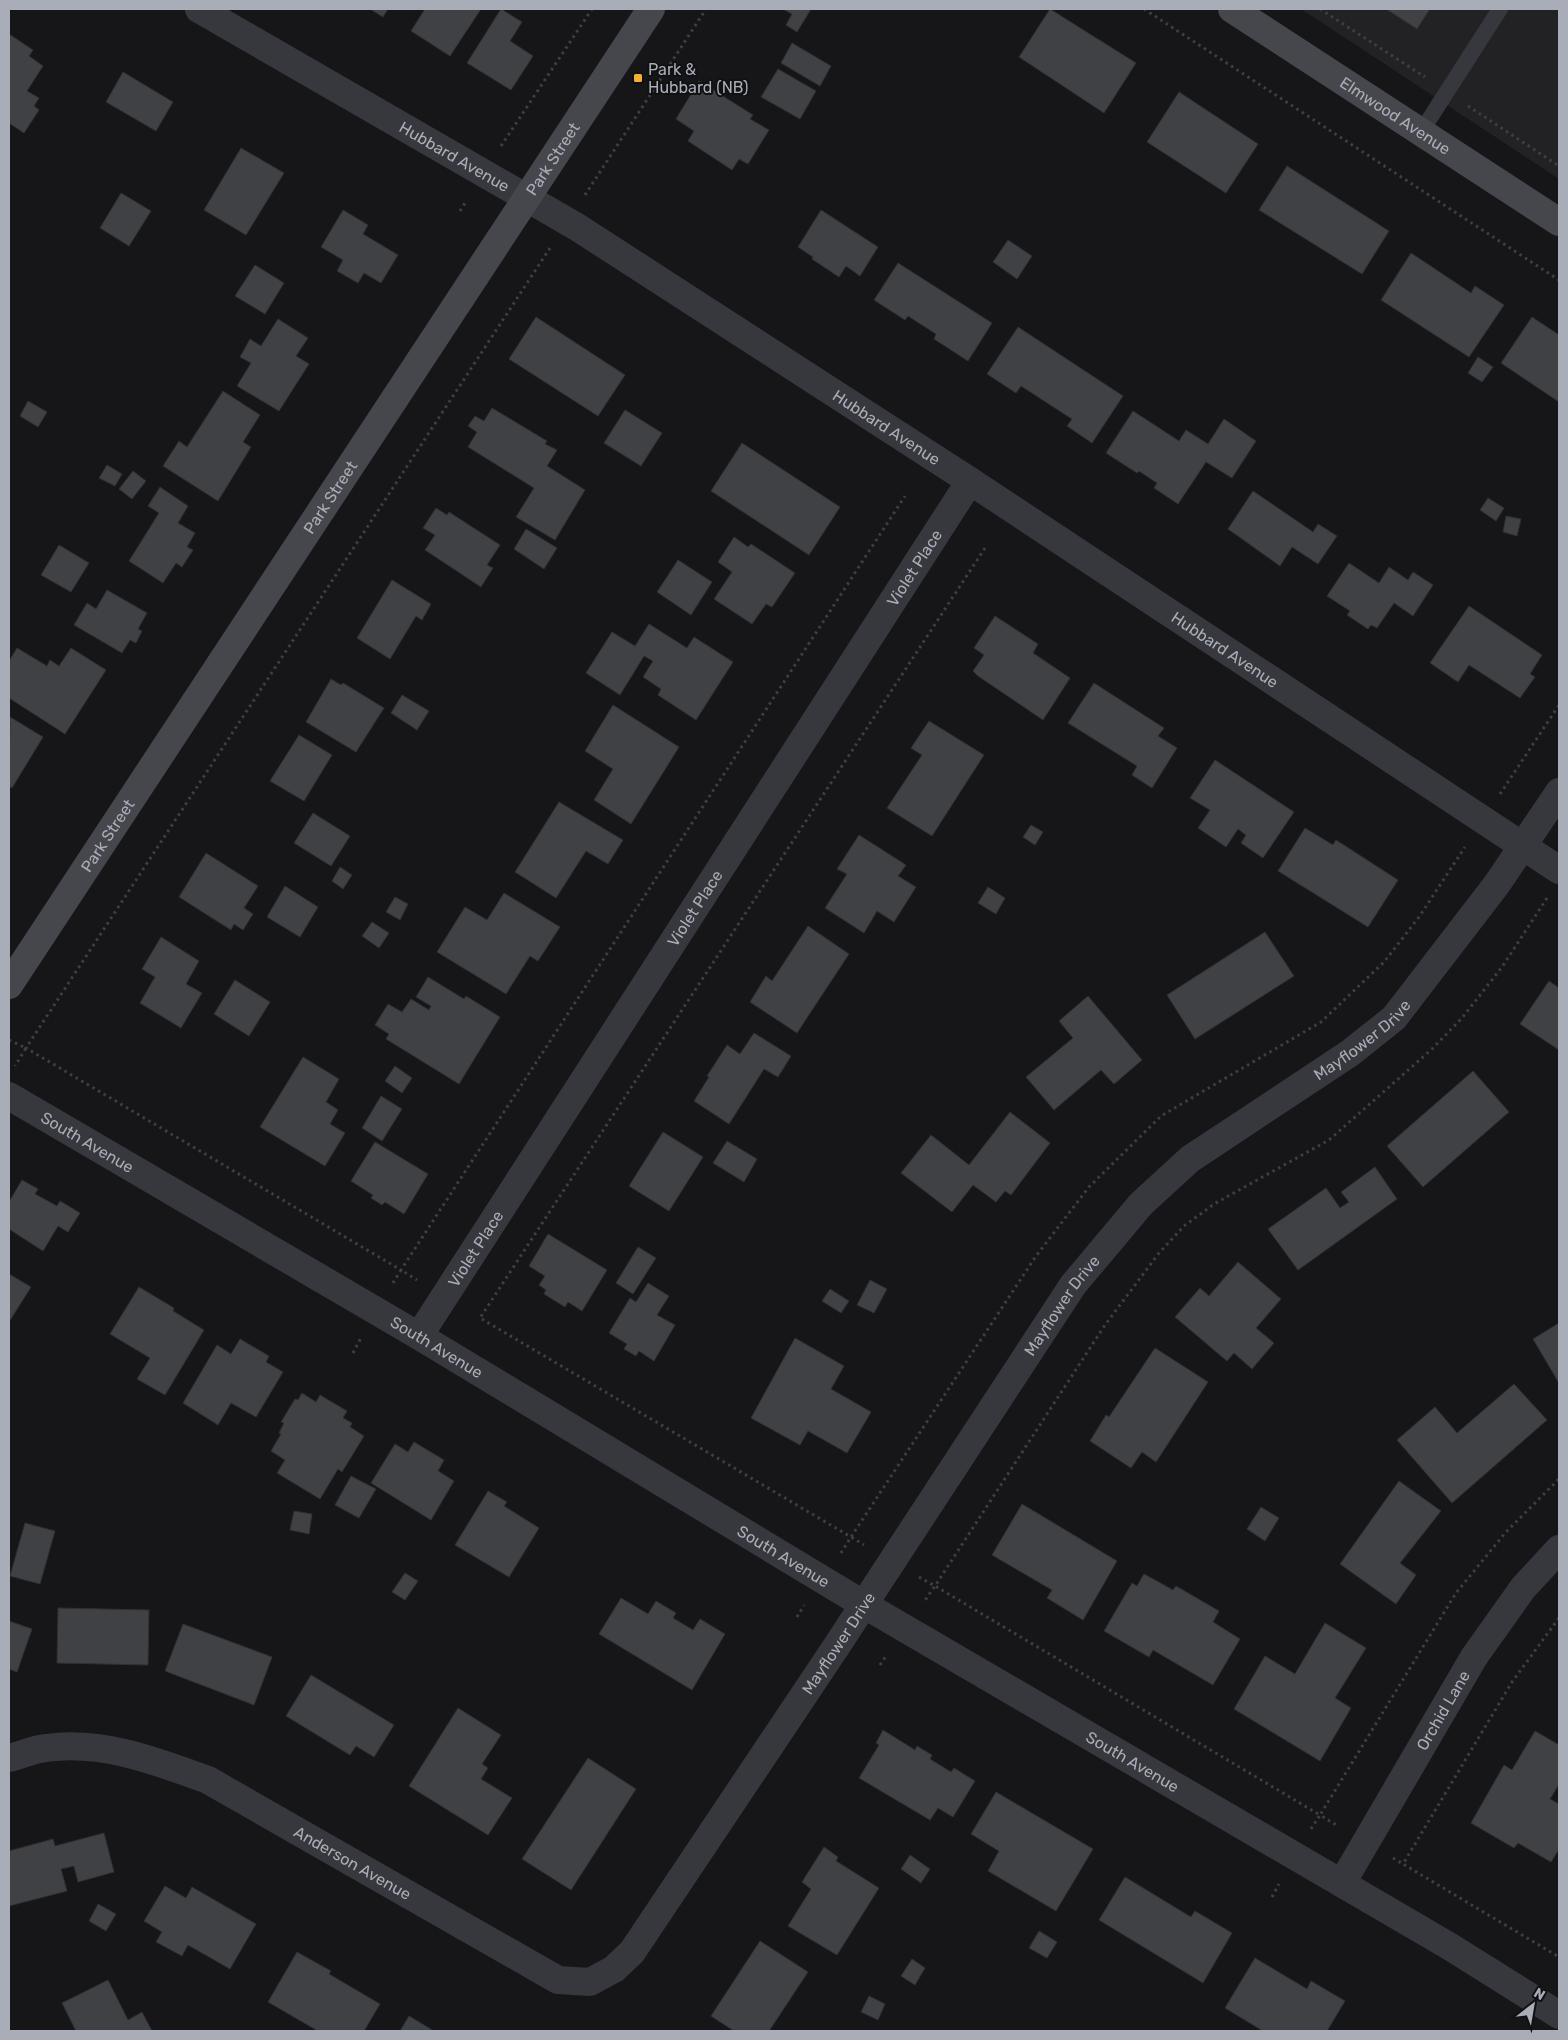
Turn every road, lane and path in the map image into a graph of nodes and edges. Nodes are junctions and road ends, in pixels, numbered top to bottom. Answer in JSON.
{"nodes":[{"id":1,"x":199,"y":9,"type":"edge"},
{"id":2,"x":592,"y":9,"type":"edge"},
{"id":3,"x":652,"y":9,"type":"edge"},
{"id":4,"x":706,"y":9,"type":"edge"},
{"id":5,"x":1144,"y":9,"type":"edge"},
{"id":6,"x":1232,"y":9,"type":"edge"},
{"id":7,"x":1500,"y":9,"type":"edge"},
{"id":8,"x":513,"y":129,"type":"dead end"},
{"id":9,"x":1421,"y":132,"type":"junction"},
{"id":10,"x":597,"y":177,"type":"dead end"},
{"id":11,"x":528,"y":196,"type":"junction"},
{"id":12,"x":1559,"y":222,"type":"edge"},
{"id":13,"x":543,"y":260,"type":"dead end"},
{"id":14,"x":1559,"y":280,"type":"edge"},
{"id":15,"x":970,"y":481,"type":"junction"},
{"id":16,"x":905,"y":496,"type":"dead end"},
{"id":17,"x":985,"y":548,"type":"dead end"},
{"id":18,"x":1559,"y":705,"type":"edge"},
{"id":19,"x":1511,"y":777,"type":"dead end"},
{"id":20,"x":1559,"y":792,"type":"edge"},
{"id":21,"x":1523,"y":846,"type":"junction"},
{"id":22,"x":1457,"y":859,"type":"dead end"},
{"id":23,"x":1559,"y":870,"type":"edge"},
{"id":24,"x":1538,"y":911,"type":"dead end"},
{"id":25,"x":9,"y":985,"type":"edge"},
{"id":26,"x":9,"y":1040,"type":"edge"},
{"id":27,"x":26,"y":1048,"type":"junction"},
{"id":28,"x":13,"y":1068,"type":"dead end"},
{"id":29,"x":9,"y":1096,"type":"edge"},
{"id":30,"x":419,"y":1336,"type":"junction"},
{"id":31,"x":1559,"y":1479,"type":"edge"},
{"id":32,"x":1559,"y":1549,"type":"edge"},
{"id":33,"x":863,"y":1604,"type":"junction"},
{"id":34,"x":1559,"y":1618,"type":"edge"},
{"id":35,"x":9,"y":1758,"type":"edge"},
{"id":36,"x":1342,"y":1883,"type":"junction"},
{"id":37,"x":660,"y":1909,"type":"joint"},
{"id":38,"x":1559,"y":1957,"type":"edge"},
{"id":39,"x":1559,"y":2015,"type":"edge"}],
"edges":[{"from":1,"to":11,"type":"street","name":"Hubbard Avenue"},
{"from":2,"to":8,"type":"path"},
{"from":3,"to":11,"type":"main road","name":"Park Street"},
{"from":4,"to":10,"type":"path"},
{"from":5,"to":14,"type":"path"},
{"from":6,"to":9,"type":"main road","name":"Elmwood Avenue"},
{"from":7,"to":9,"type":"lane"},
{"from":9,"to":12,"type":"main road","name":"Elmwood Avenue"},
{"from":11,"to":15,"type":"street","name":"Hubbard Avenue"},
{"from":11,"to":25,"type":"main road","name":"Park Street"},
{"from":13,"to":27,"type":"path"},
{"from":15,"to":21,"type":"street","name":"Hubbard Avenue"},
{"from":15,"to":30,"type":"street","name":"Violet Place"},
{"from":16,"to":27,"type":"path"},
{"from":17,"to":22,"type":"path"},
{"from":18,"to":19,"type":"path"},
{"from":20,"to":21,"type":"street","name":"Mayflower Drive"},
{"from":21,"to":23,"type":"street","name":"Hubbard Avenue"},
{"from":21,"to":33,"type":"street","name":"Mayflower Drive"},
{"from":24,"to":31,"type":"path"},
{"from":26,"to":27,"type":"path"},
{"from":27,"to":28,"type":"path"},
{"from":29,"to":30,"type":"street","name":"South Avenue"},
{"from":30,"to":33,"type":"street","name":"South Avenue"},
{"from":32,"to":36,"type":"street","name":"Orchid Lane"},
{"from":33,"to":36,"type":"street","name":"South Avenue"},
{"from":33,"to":37,"type":"street","name":"Mayflower Drive"},
{"from":34,"to":38,"type":"path"},
{"from":35,"to":37,"type":"street","name":"Anderson Avenue"},
{"from":36,"to":39,"type":"street","name":"South Avenue"}]}
